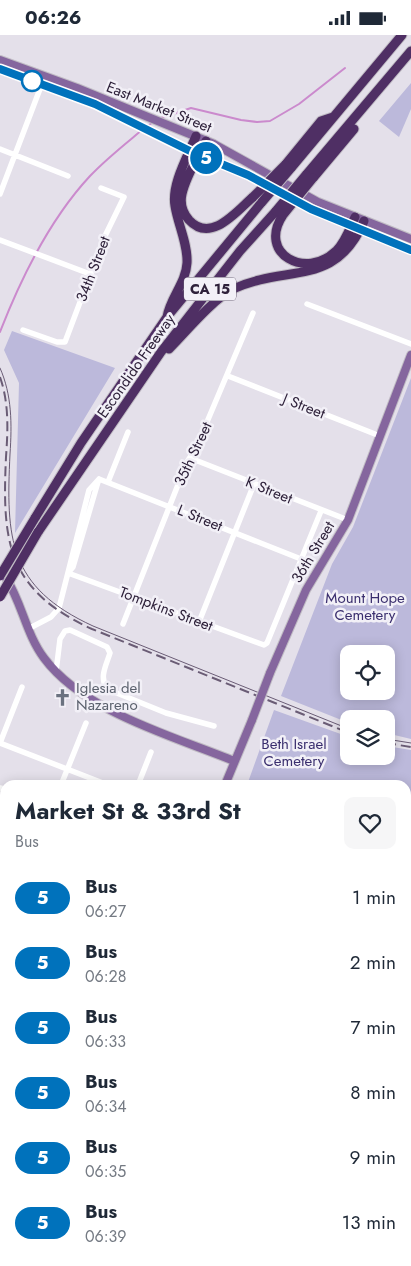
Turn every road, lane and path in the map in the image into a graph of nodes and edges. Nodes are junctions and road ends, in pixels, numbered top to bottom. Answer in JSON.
{"nodes":[{"id":1,"x":402,"y":35,"type":"edge"},
{"id":2,"x":411,"y":51,"type":"edge"},
{"id":3,"x":0,"y":60,"type":"edge"},
{"id":4,"x":0,"y":69,"type":"edge"},
{"id":5,"x":44,"y":80,"type":"junction"},
{"id":6,"x":196,"y":136,"type":"junction"},
{"id":7,"x":206,"y":141,"type":"junction"},
{"id":8,"x":0,"y":149,"type":"edge"},
{"id":9,"x":190,"y":151,"type":"junction"},
{"id":10,"x":15,"y":155,"type":"junction"},
{"id":11,"x":199,"y":155,"type":"junction"},
{"id":12,"x":288,"y":167,"type":"junction"},
{"id":13,"x":68,"y":176,"type":"dead end"},
{"id":14,"x":101,"y":188,"type":"dead end"},
{"id":15,"x":0,"y":194,"type":"edge"},
{"id":16,"x":279,"y":213,"type":"junction"},
{"id":17,"x":357,"y":223,"type":"junction"},
{"id":18,"x":411,"y":239,"type":"edge"},
{"id":19,"x":0,"y":240,"type":"edge"},
{"id":20,"x":411,"y":251,"type":"edge"},
{"id":21,"x":90,"y":274,"type":"junction"},
{"id":22,"x":307,"y":304,"type":"dead end"},
{"id":23,"x":253,"y":313,"type":"dead end"},
{"id":24,"x":167,"y":317,"type":"junction"},
{"id":25,"x":23,"y":330,"type":"dead end"},
{"id":26,"x":411,"y":344,"type":"edge"},
{"id":27,"x":411,"y":355,"type":"edge"},
{"id":28,"x":148,"y":371,"type":"junction"},
{"id":29,"x":228,"y":376,"type":"junction"},
{"id":30,"x":128,"y":432,"type":"dead end"},
{"id":31,"x":380,"y":436,"type":"junction"},
{"id":32,"x":190,"y":458,"type":"junction"},
{"id":33,"x":108,"y":482,"type":"junction"},
{"id":34,"x":254,"y":484,"type":"junction"},
{"id":35,"x":170,"y":506,"type":"junction"},
{"id":36,"x":321,"y":511,"type":"junction"},
{"id":37,"x":348,"y":520,"type":"junction"},
{"id":38,"x":236,"y":533,"type":"junction"},
{"id":39,"x":302,"y":559,"type":"junction"},
{"id":40,"x":0,"y":571,"type":"edge"},
{"id":41,"x":68,"y":573,"type":"junction"},
{"id":42,"x":0,"y":576,"type":"edge"},
{"id":43,"x":134,"y":596,"type":"junction"},
{"id":44,"x":0,"y":597,"type":"edge"},
{"id":45,"x":199,"y":622,"type":"junction"},
{"id":46,"x":124,"y":624,"type":"dead end"},
{"id":47,"x":28,"y":629,"type":"junction"},
{"id":48,"x":264,"y":645,"type":"joint"},
{"id":49,"x":56,"y":672,"type":"junction"},
{"id":50,"x":22,"y":687,"type":"dead end"},
{"id":51,"x":86,"y":723,"type":"dead end"},
{"id":52,"x":214,"y":726,"type":"dead end"},
{"id":53,"x":0,"y":743,"type":"edge"},
{"id":54,"x":151,"y":752,"type":"dead end"},
{"id":55,"x":234,"y":761,"type":"junction"},
{"id":56,"x":68,"y":770,"type":"junction"},
{"id":57,"x":64,"y":780,"type":"edge"},
{"id":58,"x":95,"y":780,"type":"edge"},
{"id":59,"x":140,"y":780,"type":"edge"},
{"id":60,"x":227,"y":780,"type":"edge"}],
"edges":[{"from":1,"to":12,"type":"highway"},
{"from":2,"to":16,"type":"highway","name":"Escondido Freeway","number":"CA 15","bridge":true},
{"from":3,"to":5,"type":"main road","name":"East Market Street"},
{"from":4,"to":5,"type":"main road","name":"East Market Street"},
{"from":5,"to":6,"type":"main road","name":"East Market Street"},
{"from":5,"to":9,"type":"main road","name":"East Market Street"},
{"from":5,"to":10,"type":"street"},
{"from":6,"to":7,"type":"main road","name":"East Market Street"},
{"from":6,"to":9,"type":"highway"},
{"from":7,"to":11,"type":"highway"},
{"from":7,"to":17,"type":"main road","name":"East Market Street"},
{"from":8,"to":10,"type":"street"},
{"from":9,"to":11,"type":"main road","name":"East Market Street"},
{"from":9,"to":24,"type":"highway"},
{"from":10,"to":13,"type":"street"},
{"from":10,"to":15,"type":"street"},
{"from":11,"to":12,"type":"highway","bridge":true},
{"from":11,"to":17,"type":"main road","name":"East Market Street"},
{"from":12,"to":24,"type":"highway","name":"Escondido Freeway","number":"CA 15","bridge":true},
{"from":14,"to":21,"type":"street","name":"34th Street"},
{"from":16,"to":17,"type":"highway"},
{"from":16,"to":28,"type":"highway","name":"Escondido Freeway","number":"CA 15"},
{"from":17,"to":18,"type":"main road","name":"East Market Street"},
{"from":17,"to":20,"type":"main road","name":"East Market Street"},
{"from":17,"to":28,"type":"highway"},
{"from":19,"to":21,"type":"street"},
{"from":21,"to":25,"type":"street","name":"34th Street"},
{"from":22,"to":26,"type":"street"},
{"from":23,"to":29,"type":"street","name":"35th Street"},
{"from":24,"to":42,"type":"highway","name":"Escondido Freeway","number":"CA 15","bridge":true},
{"from":27,"to":31,"type":"main road","name":"36th Street"},
{"from":28,"to":44,"type":"highway","name":"Escondido Freeway","number":"CA 15","bridge":true},
{"from":29,"to":31,"type":"street","name":"J Street"},
{"from":29,"to":32,"type":"street","name":"35th Street"},
{"from":30,"to":33,"type":"street"},
{"from":31,"to":37,"type":"main road","name":"36th Street"},
{"from":32,"to":34,"type":"street","name":"K Street"},
{"from":32,"to":35,"type":"street","name":"35th Street"},
{"from":33,"to":35,"type":"street","name":"L Street"},
{"from":33,"to":41,"type":"street","name":"L Street"},
{"from":34,"to":36,"type":"street","name":"K Street"},
{"from":34,"to":38,"type":"street"},
{"from":35,"to":38,"type":"street","name":"L Street"},
{"from":35,"to":43,"type":"street","name":"35th Street"},
{"from":36,"to":37,"type":"street","name":"K Street"},
{"from":36,"to":39,"type":"street","name":"36th Street"},
{"from":37,"to":55,"type":"main road","name":"36th Street","bridge":true},
{"from":38,"to":39,"type":"street","name":"L Street"},
{"from":38,"to":45,"type":"street"},
{"from":39,"to":48,"type":"street","name":"36th Street"},
{"from":40,"to":47,"type":"main road"},
{"from":41,"to":43,"type":"street","name":"Tompkins Street"},
{"from":41,"to":47,"type":"street"},
{"from":43,"to":45,"type":"street","name":"Tompkins Street"},
{"from":43,"to":46,"type":"street","name":"35th Street"},
{"from":45,"to":48,"type":"street","name":"Tompkins Street"},
{"from":47,"to":49,"type":"main road"},
{"from":49,"to":52,"type":"street"},
{"from":49,"to":55,"type":"main road"},
{"from":50,"to":53,"type":"street"},
{"from":51,"to":56,"type":"street"},
{"from":53,"to":56,"type":"street"},
{"from":54,"to":59,"type":"street"},
{"from":55,"to":60,"type":"main road","name":"36th Street"},
{"from":56,"to":57,"type":"street"},
{"from":56,"to":58,"type":"street"}]}
